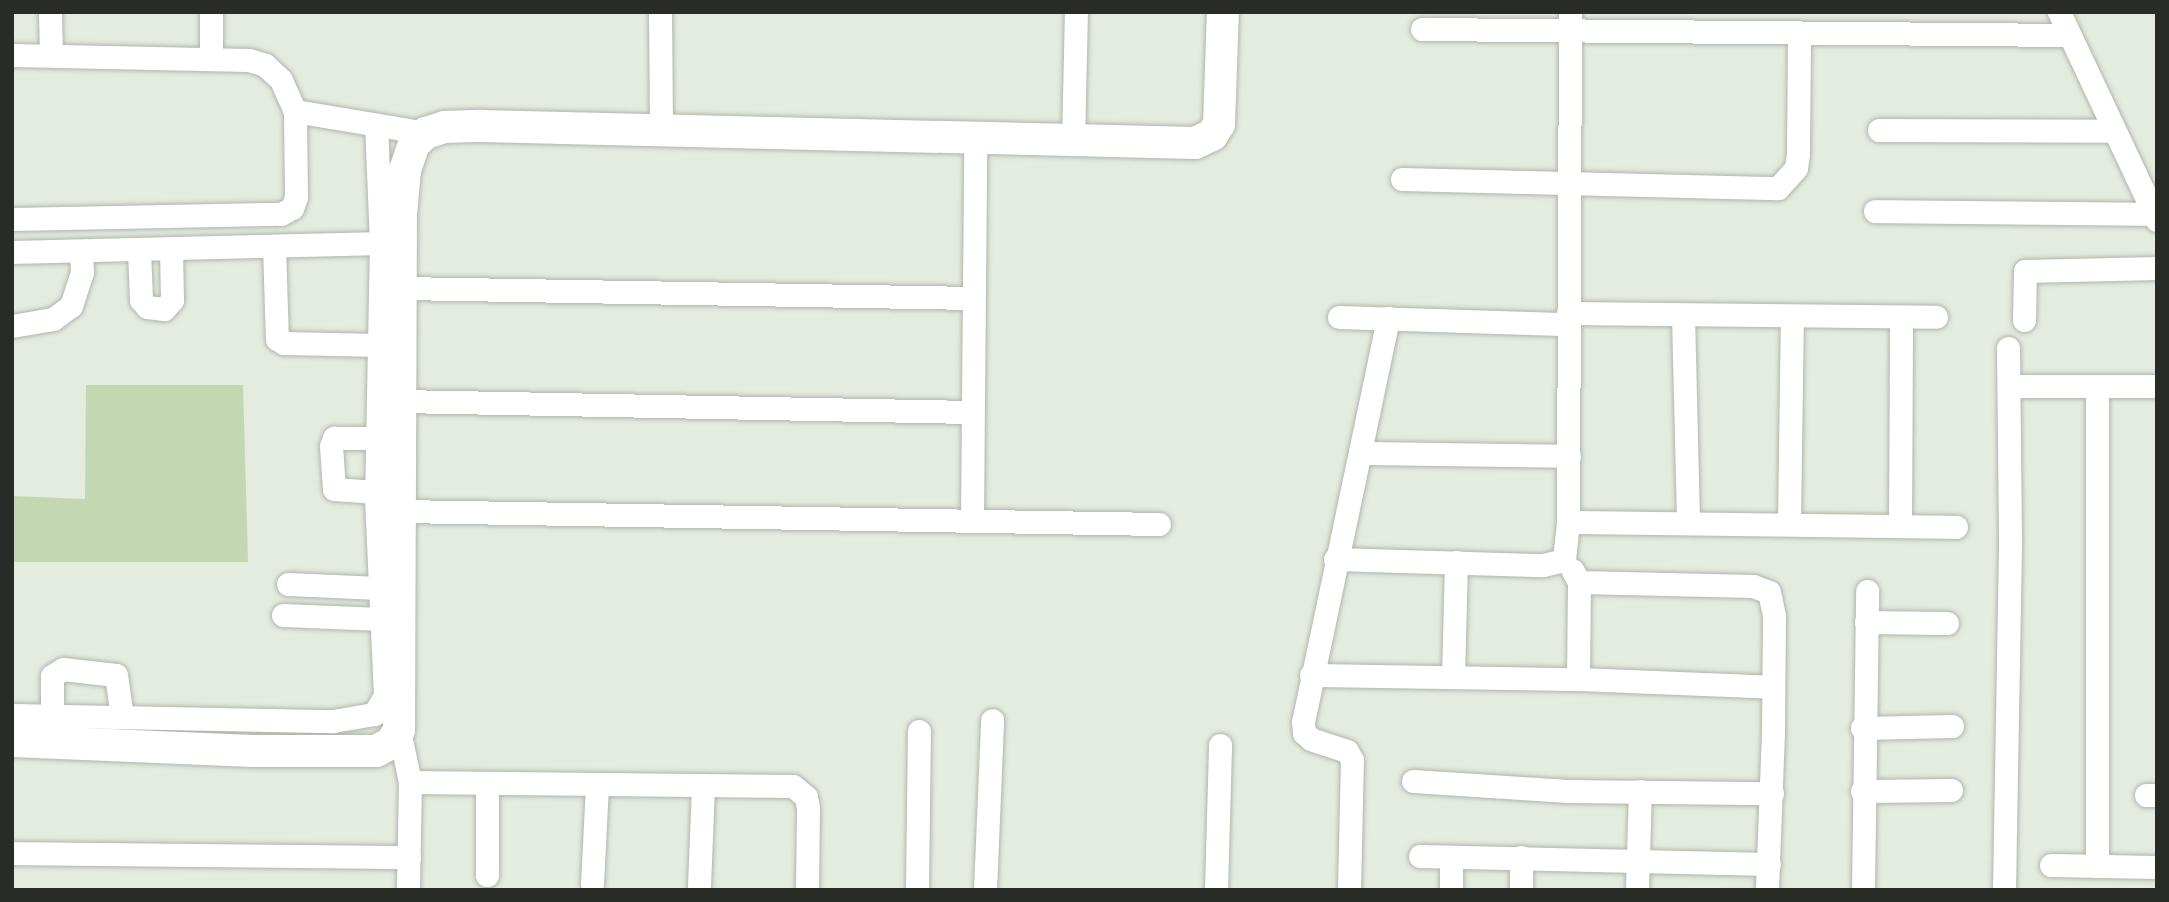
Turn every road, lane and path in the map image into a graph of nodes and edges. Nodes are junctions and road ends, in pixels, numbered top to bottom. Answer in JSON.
{"nodes":[{"id":1,"x":50,"y":12,"type":"edge"},
{"id":2,"x":211,"y":12,"type":"edge"},
{"id":3,"x":660,"y":12,"type":"edge"},
{"id":4,"x":1076,"y":12,"type":"edge"},
{"id":5,"x":1223,"y":12,"type":"edge"},
{"id":6,"x":2059,"y":12,"type":"edge"},
{"id":7,"x":1570,"y":21,"type":"edge"},
{"id":8,"x":1723,"y":23,"type":"edge"},
{"id":9,"x":1422,"y":29,"type":"dead end"},
{"id":10,"x":1799,"y":34,"type":"junction"},
{"id":11,"x":2069,"y":35,"type":"junction"},
{"id":12,"x":51,"y":54,"type":"junction"},
{"id":13,"x":12,"y":55,"type":"edge"},
{"id":14,"x":211,"y":57,"type":"junction"},
{"id":15,"x":295,"y":111,"type":"junction"},
{"id":16,"x":376,"y":126,"type":"junction"},
{"id":17,"x":661,"y":130,"type":"junction"},
{"id":18,"x":1879,"y":130,"type":"dead end"},
{"id":19,"x":2113,"y":131,"type":"junction"},
{"id":20,"x":426,"y":133,"type":"junction"},
{"id":21,"x":975,"y":138,"type":"junction"},
{"id":22,"x":1073,"y":142,"type":"junction"},
{"id":23,"x":1402,"y":179,"type":"dead end"},
{"id":24,"x":1569,"y":185,"type":"junction"},
{"id":25,"x":2154,"y":206,"type":"edge"},
{"id":26,"x":1875,"y":211,"type":"dead end"},
{"id":27,"x":12,"y":219,"type":"edge"},
{"id":28,"x":381,"y":243,"type":"junction"},
{"id":29,"x":274,"y":246,"type":"junction"},
{"id":30,"x":171,"y":248,"type":"junction"},
{"id":31,"x":139,"y":250,"type":"junction"},
{"id":32,"x":81,"y":251,"type":"junction"},
{"id":33,"x":12,"y":252,"type":"edge"},
{"id":34,"x":2157,"y":268,"type":"edge"},
{"id":35,"x":402,"y":288,"type":"junction"},
{"id":36,"x":973,"y":298,"type":"junction"},
{"id":37,"x":1683,"y":315,"type":"junction"},
{"id":38,"x":1339,"y":317,"type":"dead end"},
{"id":39,"x":1791,"y":317,"type":"junction"},
{"id":40,"x":1901,"y":317,"type":"junction"},
{"id":41,"x":1936,"y":317,"type":"dead end"},
{"id":42,"x":1388,"y":318,"type":"junction"},
{"id":43,"x":1568,"y":319,"type":"junction"},
{"id":44,"x":2024,"y":320,"type":"dead end"},
{"id":45,"x":12,"y":326,"type":"edge"},
{"id":46,"x":379,"y":345,"type":"junction"},
{"id":47,"x":2008,"y":348,"type":"dead end"},
{"id":48,"x":2009,"y":386,"type":"junction"},
{"id":49,"x":2096,"y":386,"type":"junction"},
{"id":50,"x":2157,"y":386,"type":"edge"},
{"id":51,"x":399,"y":401,"type":"junction"},
{"id":52,"x":972,"y":412,"type":"junction"},
{"id":53,"x":377,"y":438,"type":"junction"},
{"id":54,"x":1360,"y":453,"type":"junction"},
{"id":55,"x":1569,"y":456,"type":"junction"},
{"id":56,"x":388,"y":501,"type":"junction"},
{"id":57,"x":972,"y":518,"type":"junction"},
{"id":58,"x":1568,"y":522,"type":"junction"},
{"id":59,"x":1688,"y":522,"type":"junction"},
{"id":60,"x":1159,"y":524,"type":"dead end"},
{"id":61,"x":1789,"y":524,"type":"junction"},
{"id":62,"x":1900,"y":525,"type":"junction"},
{"id":63,"x":1956,"y":527,"type":"dead end"},
{"id":64,"x":1335,"y":559,"type":"junction"},
{"id":65,"x":1564,"y":560,"type":"junction"},
{"id":66,"x":1455,"y":562,"type":"junction"},
{"id":67,"x":1578,"y":582,"type":"junction"},
{"id":68,"x":288,"y":584,"type":"dead end"},
{"id":69,"x":379,"y":588,"type":"junction"},
{"id":70,"x":1867,"y":591,"type":"dead end"},
{"id":71,"x":283,"y":615,"type":"dead end"},
{"id":72,"x":381,"y":619,"type":"junction"},
{"id":73,"x":1866,"y":622,"type":"junction"},
{"id":74,"x":1947,"y":623,"type":"dead end"},
{"id":75,"x":1311,"y":675,"type":"junction"},
{"id":76,"x":1453,"y":677,"type":"junction"},
{"id":77,"x":1578,"y":680,"type":"junction"},
{"id":78,"x":1773,"y":687,"type":"junction"},
{"id":79,"x":12,"y":715,"type":"edge"},
{"id":80,"x":52,"y":716,"type":"junction"},
{"id":81,"x":122,"y":717,"type":"junction"},
{"id":82,"x":992,"y":720,"type":"dead end"},
{"id":83,"x":1952,"y":726,"type":"dead end"},
{"id":84,"x":1862,"y":728,"type":"junction"},
{"id":85,"x":399,"y":730,"type":"junction"},
{"id":86,"x":919,"y":731,"type":"dead end"},
{"id":87,"x":12,"y":741,"type":"edge"},
{"id":88,"x":1220,"y":745,"type":"dead end"},
{"id":89,"x":1413,"y":781,"type":"dead end"},
{"id":90,"x":410,"y":782,"type":"junction"},
{"id":91,"x":487,"y":783,"type":"junction"},
{"id":92,"x":597,"y":784,"type":"junction"},
{"id":93,"x":702,"y":785,"type":"junction"},
{"id":94,"x":1951,"y":790,"type":"dead end"},
{"id":95,"x":1640,"y":791,"type":"junction"},
{"id":96,"x":1862,"y":791,"type":"junction"},
{"id":97,"x":1772,"y":793,"type":"junction"},
{"id":98,"x":12,"y":853,"type":"edge"},
{"id":99,"x":1420,"y":856,"type":"dead end"},
{"id":100,"x":1451,"y":857,"type":"junction"},
{"id":101,"x":409,"y":858,"type":"junction"},
{"id":102,"x":1521,"y":858,"type":"junction"},
{"id":103,"x":1639,"y":858,"type":"junction"},
{"id":104,"x":1769,"y":864,"type":"junction"},
{"id":105,"x":2051,"y":865,"type":"dead end"},
{"id":106,"x":2097,"y":866,"type":"junction"},
{"id":107,"x":2157,"y":867,"type":"edge"},
{"id":108,"x":487,"y":875,"type":"dead end"},
{"id":109,"x":592,"y":884,"type":"dead end"},
{"id":110,"x":699,"y":886,"type":"dead end"},
{"id":111,"x":408,"y":890,"type":"edge"},
{"id":112,"x":807,"y":890,"type":"edge"},
{"id":113,"x":917,"y":890,"type":"edge"},
{"id":114,"x":985,"y":890,"type":"edge"},
{"id":115,"x":1216,"y":890,"type":"edge"},
{"id":116,"x":1349,"y":890,"type":"edge"},
{"id":117,"x":1451,"y":890,"type":"edge"},
{"id":118,"x":1521,"y":890,"type":"edge"},
{"id":119,"x":1637,"y":890,"type":"edge"},
{"id":120,"x":1767,"y":890,"type":"edge"},
{"id":121,"x":1863,"y":890,"type":"edge"},
{"id":122,"x":2004,"y":890,"type":"edge"}],
"edges":[{"from":1,"to":12,"type":"street"},
{"from":2,"to":14,"type":"street"},
{"from":3,"to":17,"type":"street"},
{"from":4,"to":22,"type":"street"},
{"from":5,"to":22,"type":"street"},
{"from":6,"to":11,"type":"street"},
{"from":7,"to":8,"type":"street"},
{"from":7,"to":9,"type":"street"},
{"from":7,"to":24,"type":"street"},
{"from":8,"to":10,"type":"street"},
{"from":10,"to":11,"type":"street"},
{"from":10,"to":24,"type":"street"},
{"from":11,"to":19,"type":"street"},
{"from":12,"to":13,"type":"street"},
{"from":12,"to":14,"type":"street"},
{"from":14,"to":15,"type":"street"},
{"from":15,"to":16,"type":"street"},
{"from":15,"to":27,"type":"street"},
{"from":16,"to":20,"type":"street"},
{"from":16,"to":28,"type":"street"},
{"from":17,"to":20,"type":"street"},
{"from":17,"to":21,"type":"street"},
{"from":18,"to":19,"type":"street"},
{"from":19,"to":25,"type":"street"},
{"from":20,"to":35,"type":"street"},
{"from":21,"to":22,"type":"street"},
{"from":21,"to":36,"type":"street"},
{"from":23,"to":24,"type":"street"},
{"from":24,"to":43,"type":"street"},
{"from":25,"to":26,"type":"street"},
{"from":28,"to":29,"type":"street"},
{"from":28,"to":46,"type":"street"},
{"from":29,"to":30,"type":"street"},
{"from":29,"to":46,"type":"street"},
{"from":30,"to":31,"type":"street"},
{"from":30,"to":31,"type":"street"},
{"from":31,"to":32,"type":"street"},
{"from":32,"to":33,"type":"street"},
{"from":32,"to":45,"type":"street"},
{"from":34,"to":44,"type":"street"},
{"from":35,"to":36,"type":"street"},
{"from":35,"to":51,"type":"street"},
{"from":36,"to":52,"type":"street"},
{"from":37,"to":39,"type":"street"},
{"from":37,"to":43,"type":"street"},
{"from":37,"to":59,"type":"street"},
{"from":38,"to":42,"type":"street"},
{"from":39,"to":40,"type":"street"},
{"from":39,"to":61,"type":"street"},
{"from":40,"to":41,"type":"street"},
{"from":40,"to":62,"type":"street"},
{"from":42,"to":43,"type":"street"},
{"from":42,"to":54,"type":"street"},
{"from":43,"to":55,"type":"street"},
{"from":46,"to":53,"type":"street"},
{"from":47,"to":48,"type":"street"},
{"from":48,"to":49,"type":"street"},
{"from":48,"to":122,"type":"street"},
{"from":49,"to":50,"type":"street"},
{"from":49,"to":106,"type":"street"},
{"from":51,"to":52,"type":"street"},
{"from":51,"to":56,"type":"street"},
{"from":52,"to":57,"type":"street"},
{"from":53,"to":56,"type":"street"},
{"from":53,"to":56,"type":"street"},
{"from":54,"to":55,"type":"street"},
{"from":54,"to":64,"type":"street"},
{"from":55,"to":58,"type":"street"},
{"from":56,"to":57,"type":"street"},
{"from":56,"to":69,"type":"street"},
{"from":56,"to":85,"type":"street"},
{"from":57,"to":60,"type":"street"},
{"from":58,"to":59,"type":"street"},
{"from":58,"to":65,"type":"street"},
{"from":59,"to":61,"type":"street"},
{"from":61,"to":62,"type":"street"},
{"from":62,"to":63,"type":"street"},
{"from":64,"to":66,"type":"street"},
{"from":64,"to":75,"type":"street"},
{"from":65,"to":66,"type":"street"},
{"from":65,"to":67,"type":"street"},
{"from":66,"to":76,"type":"street"},
{"from":67,"to":77,"type":"street"},
{"from":67,"to":78,"type":"street"},
{"from":68,"to":69,"type":"street"},
{"from":69,"to":72,"type":"street"},
{"from":70,"to":73,"type":"street"},
{"from":71,"to":72,"type":"street"},
{"from":72,"to":81,"type":"street"},
{"from":73,"to":74,"type":"street"},
{"from":73,"to":84,"type":"street"},
{"from":75,"to":76,"type":"street"},
{"from":75,"to":116,"type":"street"},
{"from":76,"to":77,"type":"street"},
{"from":77,"to":78,"type":"street"},
{"from":78,"to":97,"type":"street"},
{"from":79,"to":80,"type":"street"},
{"from":80,"to":81,"type":"street"},
{"from":80,"to":81,"type":"street"},
{"from":82,"to":114,"type":"street"},
{"from":83,"to":84,"type":"street"},
{"from":84,"to":96,"type":"street"},
{"from":85,"to":87,"type":"street"},
{"from":85,"to":90,"type":"street"},
{"from":86,"to":113,"type":"street"},
{"from":88,"to":115,"type":"street"},
{"from":89,"to":95,"type":"street"},
{"from":90,"to":91,"type":"street"},
{"from":90,"to":101,"type":"street"},
{"from":91,"to":92,"type":"street"},
{"from":91,"to":108,"type":"street"},
{"from":92,"to":93,"type":"street"},
{"from":92,"to":109,"type":"street"},
{"from":93,"to":110,"type":"street"},
{"from":93,"to":112,"type":"street"},
{"from":94,"to":96,"type":"street"},
{"from":95,"to":97,"type":"street"},
{"from":95,"to":103,"type":"street"},
{"from":96,"to":121,"type":"street"},
{"from":97,"to":104,"type":"street"},
{"from":98,"to":101,"type":"street"},
{"from":99,"to":100,"type":"street"},
{"from":100,"to":102,"type":"street"},
{"from":100,"to":117,"type":"street"},
{"from":101,"to":111,"type":"street"},
{"from":102,"to":103,"type":"street"},
{"from":102,"to":118,"type":"street"},
{"from":103,"to":104,"type":"street"},
{"from":103,"to":119,"type":"street"},
{"from":104,"to":120,"type":"street"},
{"from":105,"to":106,"type":"street"},
{"from":106,"to":107,"type":"street"}]}
